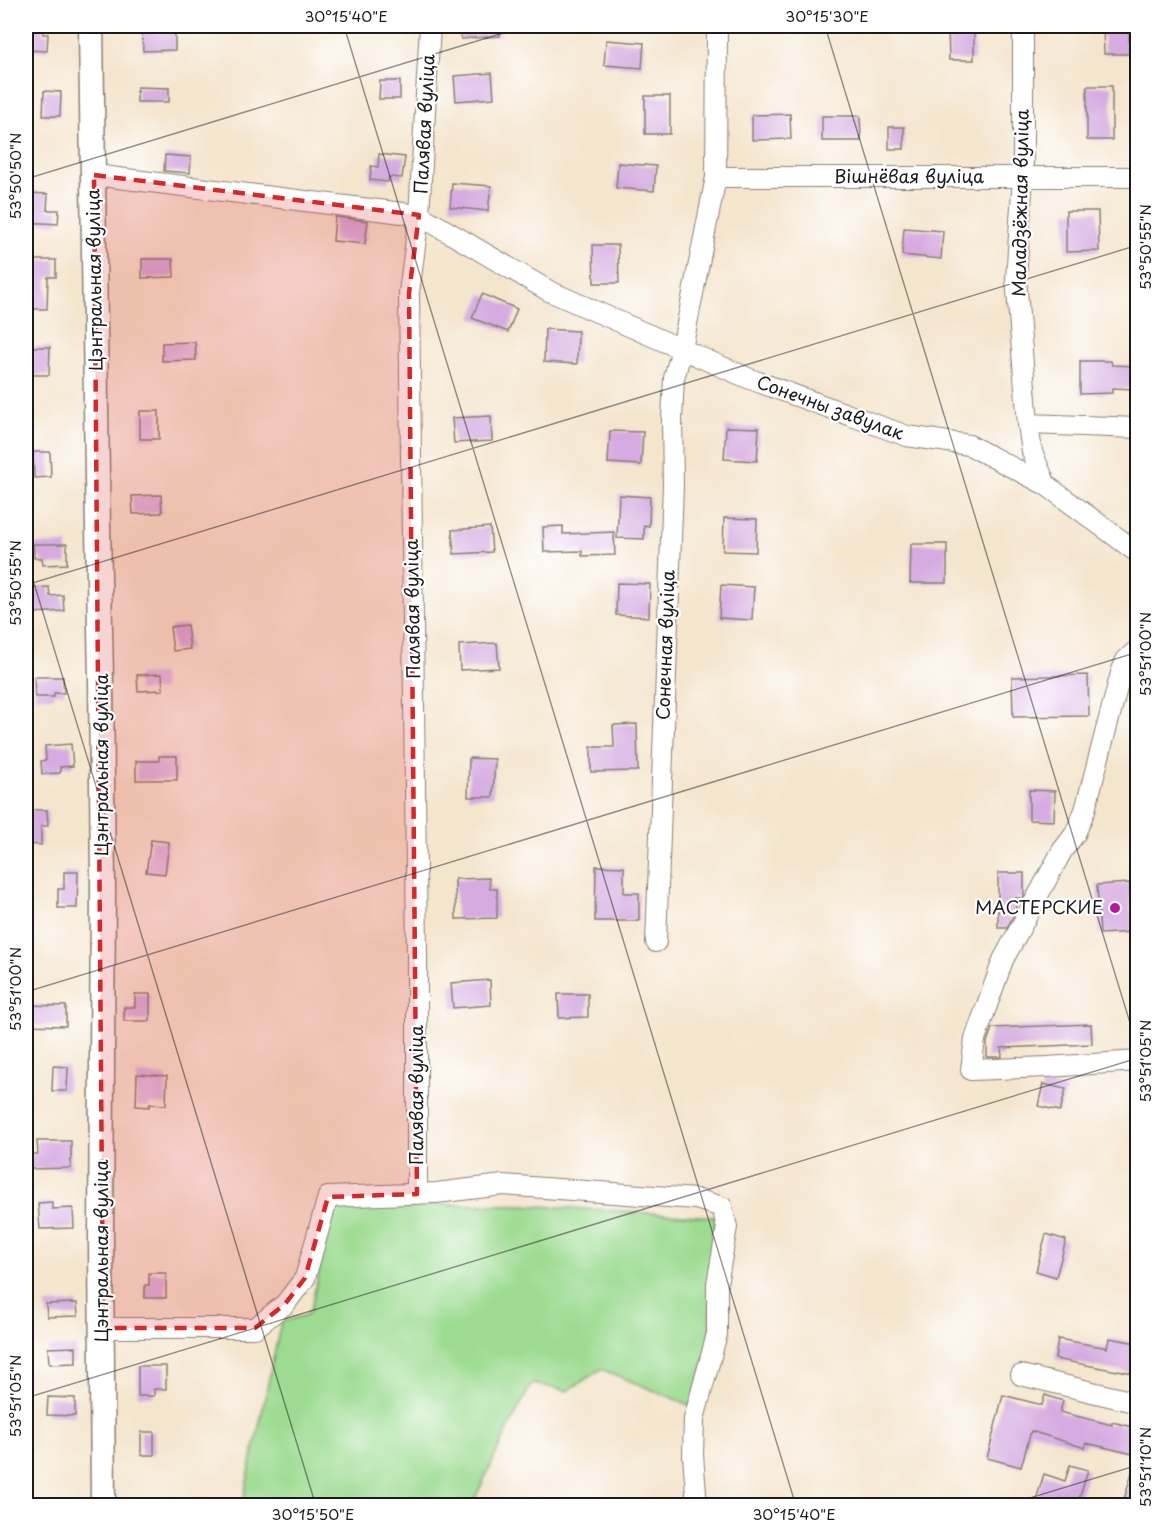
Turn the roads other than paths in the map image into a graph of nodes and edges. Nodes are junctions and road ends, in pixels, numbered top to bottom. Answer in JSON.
{"nodes":[{"id":1,"x":91,"y":26,"type":"edge"},
{"id":2,"x":430,"y":26,"type":"edge"},
{"id":3,"x":717,"y":26,"type":"edge"},
{"id":4,"x":1023,"y":26,"type":"edge"},
{"id":5,"x":94,"y":175,"type":"junction"},
{"id":6,"x":716,"y":177,"type":"junction"},
{"id":7,"x":1023,"y":177,"type":"junction"},
{"id":8,"x":1137,"y":177,"type":"edge"},
{"id":9,"x":419,"y":215,"type":"junction"},
{"id":10,"x":682,"y":349,"type":"junction"},
{"id":11,"x":1028,"y":424,"type":"junction"},
{"id":12,"x":1137,"y":428,"type":"edge"},
{"id":13,"x":1046,"y":485,"type":"junction"},
{"id":14,"x":1137,"y":552,"type":"edge"},
{"id":15,"x":1137,"y":649,"type":"edge"},
{"id":16,"x":656,"y":942,"type":"dead end"},
{"id":17,"x":1137,"y":1061,"type":"edge"},
{"id":18,"x":417,"y":1194,"type":"junction"},
{"id":19,"x":103,"y":1328,"type":"junction"},
{"id":20,"x":1021,"y":1375,"type":"dead end"},
{"id":21,"x":1137,"y":1403,"type":"edge"},
{"id":22,"x":104,"y":1506,"type":"edge"},
{"id":23,"x":697,"y":1506,"type":"edge"}],
"edges":[{"from":1,"to":5,"type":"street","name":"Цэнтральная вуліца"},
{"from":2,"to":9,"type":"street","name":"Палявая вуліца"},
{"from":3,"to":6,"type":"street"},
{"from":4,"to":7,"type":"street","name":"Маладзёжная вуліца"},
{"from":5,"to":9,"type":"street"},
{"from":5,"to":19,"type":"street","name":"Цэнтральная вуліца"},
{"from":6,"to":7,"type":"street","name":"Вішнёвая вуліца"},
{"from":6,"to":10,"type":"street"},
{"from":7,"to":8,"type":"street","name":"Вішнёвая вуліца"},
{"from":7,"to":11,"type":"street","name":"Маладзёжная вуліца"},
{"from":9,"to":10,"type":"street","name":"Сонечны завулак"},
{"from":9,"to":18,"type":"street","name":"Палявая вуліца"},
{"from":10,"to":13,"type":"street","name":"Сонечны завулак"},
{"from":10,"to":16,"type":"street","name":"Сонечная вуліца"},
{"from":11,"to":12,"type":"street"},
{"from":11,"to":13,"type":"street","name":"Маладзёжная вуліца"},
{"from":13,"to":14,"type":"street","name":"Сонечны завулак"},
{"from":15,"to":17,"type":"street"},
{"from":18,"to":19,"type":"street"},
{"from":18,"to":23,"type":"street"},
{"from":19,"to":22,"type":"street","name":"Цэнтральная вуліца"},
{"from":20,"to":21,"type":"street"}]}
